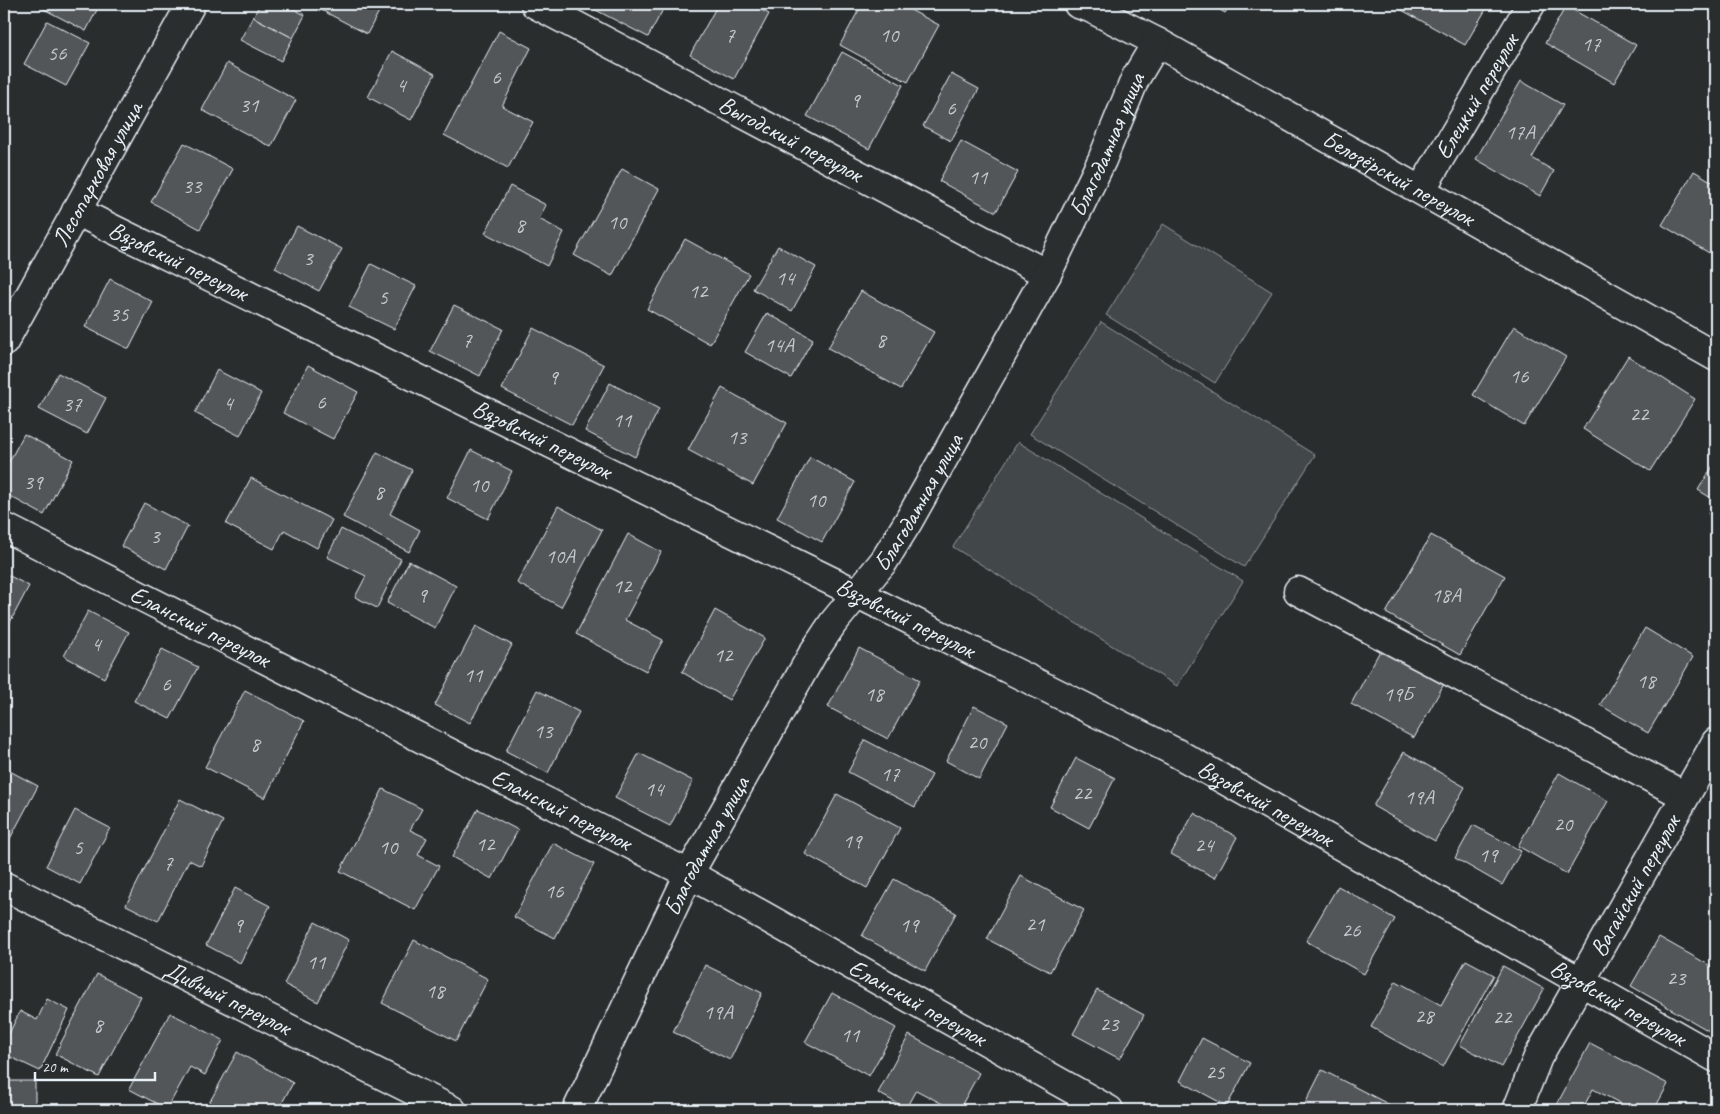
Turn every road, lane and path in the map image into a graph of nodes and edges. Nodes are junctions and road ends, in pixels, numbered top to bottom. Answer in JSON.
{"nodes":[{"id":1,"x":191,"y":4,"type":"edge"},
{"id":2,"x":534,"y":4,"type":"edge"},
{"id":3,"x":1531,"y":4,"type":"edge"},
{"id":4,"x":1087,"y":5,"type":"edge"},
{"id":5,"x":1157,"y":42,"type":"junction"},
{"id":6,"x":1421,"y":190,"type":"junction"},
{"id":7,"x":76,"y":211,"type":"junction"},
{"id":8,"x":1047,"y":274,"type":"junction"},
{"id":9,"x":4,"y":342,"type":"edge"},
{"id":10,"x":1716,"y":355,"type":"edge"},
{"id":11,"x":4,"y":527,"type":"edge"},
{"id":12,"x":1298,"y":591,"type":"dead end"},
{"id":13,"x":858,"y":594,"type":"junction"},
{"id":14,"x":1716,"y":742,"type":"edge"},
{"id":15,"x":1685,"y":796,"type":"junction"},
{"id":16,"x":689,"y":874,"type":"junction"},
{"id":17,"x":4,"y":886,"type":"edge"},
{"id":18,"x":1581,"y":980,"type":"junction"},
{"id":19,"x":1716,"y":1058,"type":"edge"},
{"id":20,"x":452,"y":1110,"type":"edge"},
{"id":21,"x":577,"y":1110,"type":"edge"},
{"id":22,"x":1109,"y":1110,"type":"edge"},
{"id":23,"x":1517,"y":1110,"type":"edge"}],
"edges":[{"from":1,"to":7,"type":"street","name":"Лесопарковая улица"},
{"from":2,"to":8,"type":"street","name":"Выгодский переулок"},
{"from":3,"to":6,"type":"street","name":"Елецкий переулок"},
{"from":4,"to":5,"type":"street","name":"Белозёрский переулок"},
{"from":5,"to":6,"type":"street","name":"Белозёрский переулок"},
{"from":5,"to":8,"type":"street","name":"Благодатная улица"},
{"from":6,"to":10,"type":"street","name":"Белозёрский переулок"},
{"from":7,"to":9,"type":"street","name":"Лесопарковая улица"},
{"from":7,"to":13,"type":"street","name":"Вязовский переулок"},
{"from":8,"to":13,"type":"street","name":"Благодатная улица"},
{"from":11,"to":16,"type":"street","name":"Еланский переулок"},
{"from":12,"to":15,"type":"street"},
{"from":13,"to":16,"type":"street","name":"Благодатная улица"},
{"from":13,"to":18,"type":"street","name":"Вязовский переулок"},
{"from":14,"to":15,"type":"street","name":"Вагайский переулок"},
{"from":15,"to":18,"type":"street","name":"Вагайский переулок"},
{"from":16,"to":21,"type":"street","name":"Благодатная улица"},
{"from":16,"to":22,"type":"street","name":"Еланский переулок"},
{"from":17,"to":20,"type":"street","name":"Дивный переулок"},
{"from":18,"to":19,"type":"street","name":"Вязовский переулок"},
{"from":18,"to":23,"type":"street","name":"Вагайский переулок"}]}
